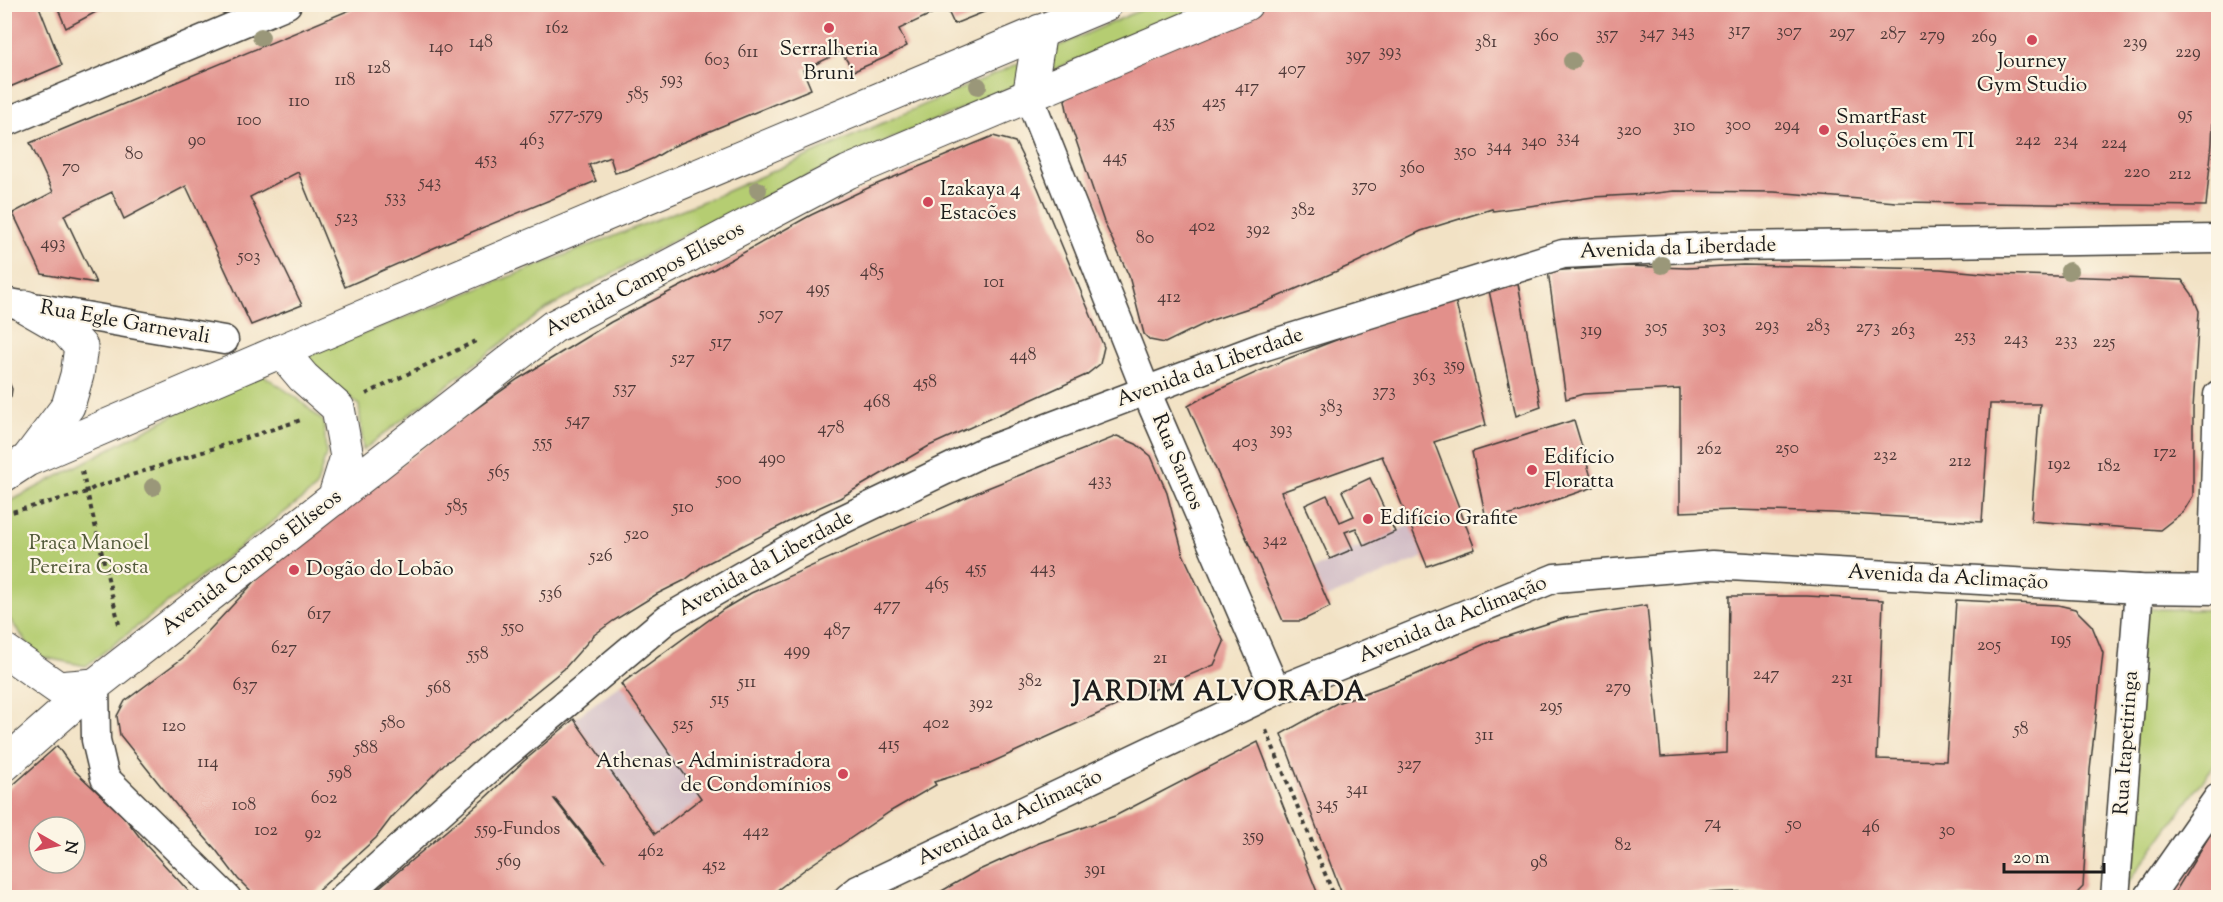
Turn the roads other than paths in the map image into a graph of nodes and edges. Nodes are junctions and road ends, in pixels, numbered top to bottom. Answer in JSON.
{"nodes":[{"id":1,"x":287,"y":4,"type":"edge"},
{"id":2,"x":1106,"y":4,"type":"edge"},
{"id":3,"x":1228,"y":8,"type":"edge"},
{"id":4,"x":1040,"y":31,"type":"junction"},
{"id":5,"x":1029,"y":97,"type":"junction"},
{"id":6,"x":4,"y":123,"type":"edge"},
{"id":7,"x":2218,"y":239,"type":"edge"},
{"id":8,"x":15,"y":305,"type":"edge"},
{"id":9,"x":224,"y":340,"type":"dead end"},
{"id":10,"x":281,"y":351,"type":"junction"},
{"id":11,"x":1146,"y":391,"type":"junction"},
{"id":12,"x":2218,"y":395,"type":"edge"},
{"id":13,"x":16,"y":467,"type":"edge"},
{"id":14,"x":334,"y":499,"type":"junction"},
{"id":15,"x":2139,"y":589,"type":"junction"},
{"id":16,"x":2215,"y":590,"type":"edge"},
{"id":17,"x":4,"y":650,"type":"edge"},
{"id":18,"x":95,"y":686,"type":"junction"},
{"id":19,"x":1265,"y":696,"type":"junction"},
{"id":20,"x":4,"y":765,"type":"edge"},
{"id":21,"x":2218,"y":798,"type":"edge"},
{"id":22,"x":227,"y":897,"type":"edge"},
{"id":23,"x":343,"y":897,"type":"edge"},
{"id":24,"x":848,"y":897,"type":"edge"},
{"id":25,"x":2115,"y":897,"type":"edge"},
{"id":26,"x":2148,"y":897,"type":"edge"}],
"edges":[{"from":1,"to":6,"type":"street"},
{"from":2,"to":4,"type":"street"},
{"from":3,"to":5,"type":"street","name":"Avenida Campos Elíseos"},
{"from":4,"to":5,"type":"street"},
{"from":4,"to":10,"type":"street"},
{"from":5,"to":11,"type":"street","name":"Rua Santos"},
{"from":5,"to":14,"type":"street","name":"Avenida Campos Elíseos"},
{"from":7,"to":11,"type":"street","name":"Avenida da Liberdade"},
{"from":8,"to":9,"type":"street","name":"Rua Egle Garnevali"},
{"from":8,"to":13,"type":"street"},
{"from":10,"to":13,"type":"street"},
{"from":10,"to":14,"type":"street"},
{"from":11,"to":19,"type":"street","name":"Rua Santos"},
{"from":11,"to":23,"type":"street","name":"Avenida da Liberdade"},
{"from":12,"to":16,"type":"street"},
{"from":14,"to":18,"type":"street","name":"Avenida Campos Elíseos"},
{"from":15,"to":16,"type":"street","name":"Avenida da Aclimação"},
{"from":15,"to":19,"type":"street","name":"Avenida da Aclimação"},
{"from":15,"to":25,"type":"street","name":"Rua Itapetiringa"},
{"from":17,"to":18,"type":"street"},
{"from":18,"to":20,"type":"street","name":"Avenida Campos Elíseos"},
{"from":18,"to":22,"type":"street"},
{"from":19,"to":24,"type":"street","name":"Avenida da Aclimação"},
{"from":21,"to":26,"type":"street"}]}
